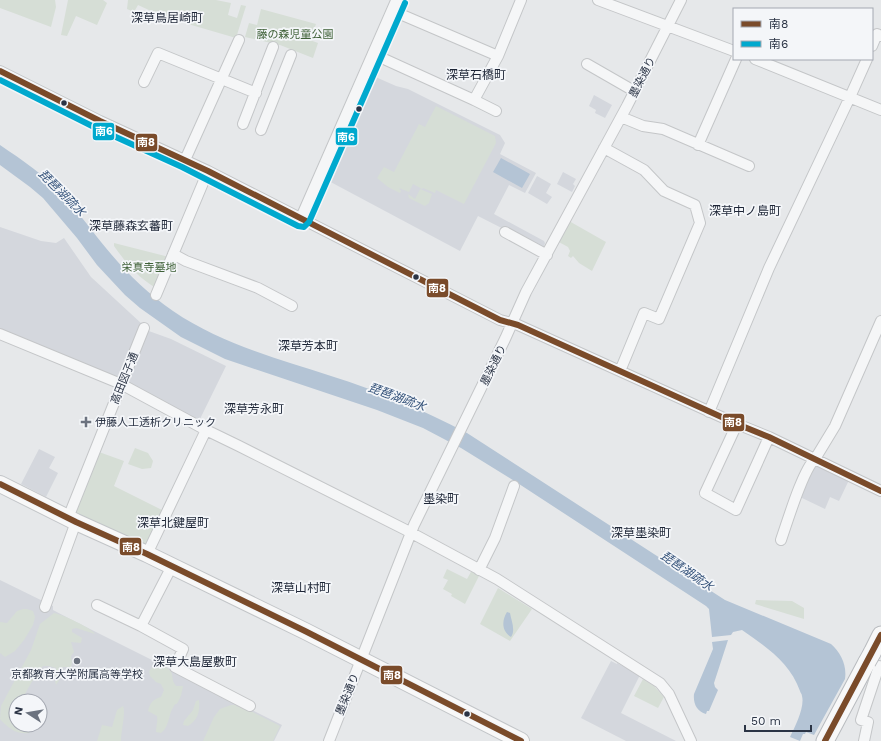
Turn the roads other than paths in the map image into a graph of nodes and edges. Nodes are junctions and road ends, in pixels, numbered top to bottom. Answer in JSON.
{"nodes":[{"id":1,"x":522,"y":0,"type":"edge"},
{"id":2,"x":598,"y":0,"type":"edge"},
{"id":3,"x":681,"y":0,"type":"edge"},
{"id":4,"x":395,"y":6,"type":"edge"},
{"id":5,"x":664,"y":23,"type":"junction"},
{"id":6,"x":881,"y":36,"type":"edge"},
{"id":7,"x":239,"y":40,"type":"dead end"},
{"id":8,"x":873,"y":44,"type":"edge"},
{"id":9,"x":273,"y":48,"type":"dead end"},
{"id":10,"x":733,"y":51,"type":"edge"},
{"id":11,"x":373,"y":54,"type":"junction"},
{"id":12,"x":291,"y":55,"type":"dead end"},
{"id":13,"x":498,"y":56,"type":"junction"},
{"id":14,"x":736,"y":60,"type":"edge"},
{"id":15,"x":758,"y":60,"type":"edge"},
{"id":16,"x":867,"y":60,"type":"edge"},
{"id":17,"x":587,"y":64,"type":"dead end"},
{"id":18,"x":0,"y":72,"type":"edge"},
{"id":19,"x":222,"y":79,"type":"junction"},
{"id":20,"x":144,"y":82,"type":"dead end"},
{"id":21,"x":257,"y":89,"type":"junction"},
{"id":22,"x":634,"y":91,"type":"junction"},
{"id":23,"x":275,"y":94,"type":"junction"},
{"id":24,"x":850,"y":97,"type":"junction"},
{"id":25,"x":474,"y":100,"type":"junction"},
{"id":26,"x":881,"y":110,"type":"edge"},
{"id":27,"x":496,"y":111,"type":"dead end"},
{"id":28,"x":621,"y":117,"type":"junction"},
{"id":29,"x":243,"y":124,"type":"dead end"},
{"id":30,"x":261,"y":130,"type":"dead end"},
{"id":31,"x":698,"y":144,"type":"junction"},
{"id":32,"x":604,"y":148,"type":"junction"},
{"id":33,"x":185,"y":160,"type":"junction"},
{"id":34,"x":750,"y":166,"type":"dead end"},
{"id":35,"x":208,"y":171,"type":"junction"},
{"id":36,"x":302,"y":219,"type":"junction"},
{"id":37,"x":505,"y":232,"type":"dead end"},
{"id":38,"x":173,"y":254,"type":"junction"},
{"id":39,"x":547,"y":255,"type":"junction"},
{"id":40,"x":156,"y":295,"type":"dead end"},
{"id":41,"x":292,"y":306,"type":"dead end"},
{"id":42,"x":881,"y":322,"type":"edge"},
{"id":43,"x":511,"y":324,"type":"junction"},
{"id":44,"x":144,"y":328,"type":"dead end"},
{"id":45,"x":0,"y":334,"type":"edge"},
{"id":46,"x":620,"y":371,"type":"junction"},
{"id":47,"x":122,"y":384,"type":"junction"},
{"id":48,"x":709,"y":412,"type":"junction"},
{"id":49,"x":737,"y":424,"type":"junction"},
{"id":50,"x":206,"y":430,"type":"junction"},
{"id":51,"x":769,"y":437,"type":"junction"},
{"id":52,"x":815,"y":459,"type":"junction"},
{"id":53,"x":0,"y":484,"type":"edge"},
{"id":54,"x":514,"y":486,"type":"dead end"},
{"id":55,"x":881,"y":491,"type":"edge"},
{"id":56,"x":72,"y":520,"type":"junction"},
{"id":57,"x":411,"y":533,"type":"junction"},
{"id":58,"x":781,"y":540,"type":"dead end"},
{"id":59,"x":146,"y":554,"type":"junction"},
{"id":60,"x":172,"y":566,"type":"junction"},
{"id":61,"x":479,"y":570,"type":"junction"},
{"id":62,"x":96,"y":605,"type":"dead end"},
{"id":63,"x":45,"y":607,"type":"dead end"},
{"id":64,"x":141,"y":626,"type":"junction"},
{"id":65,"x":881,"y":636,"type":"edge"},
{"id":66,"x":360,"y":660,"type":"junction"},
{"id":67,"x":873,"y":660,"type":"junction"},
{"id":68,"x":250,"y":706,"type":"dead end"},
{"id":69,"x":329,"y":741,"type":"edge"},
{"id":70,"x":521,"y":741,"type":"edge"},
{"id":71,"x":691,"y":741,"type":"edge"},
{"id":72,"x":825,"y":741,"type":"edge"},
{"id":73,"x":864,"y":741,"type":"edge"}],
"edges":[{"from":1,"to":13,"type":"street"},
{"from":2,"to":5,"type":"street"},
{"from":3,"to":5,"type":"street","name":"墨染通り"},
{"from":4,"to":11,"type":"street"},
{"from":4,"to":13,"type":"street"},
{"from":5,"to":10,"type":"street"},
{"from":5,"to":22,"type":"street","name":"墨染通り"},
{"from":6,"to":8,"type":"street"},
{"from":7,"to":19,"type":"street"},
{"from":9,"to":21,"type":"street"},
{"from":11,"to":25,"type":"street"},
{"from":11,"to":36,"type":"street"},
{"from":12,"to":23,"type":"street"},
{"from":13,"to":25,"type":"street"},
{"from":14,"to":31,"type":"street"},
{"from":15,"to":24,"type":"street"},
{"from":16,"to":24,"type":"street"},
{"from":17,"to":22,"type":"street"},
{"from":18,"to":33,"type":"street"},
{"from":19,"to":20,"type":"street"},
{"from":19,"to":21,"type":"street"},
{"from":19,"to":33,"type":"street"},
{"from":21,"to":23,"type":"street"},
{"from":21,"to":29,"type":"street"},
{"from":22,"to":28,"type":"street","name":"墨染通り"},
{"from":23,"to":30,"type":"street"},
{"from":24,"to":26,"type":"street"},
{"from":24,"to":48,"type":"street"},
{"from":25,"to":27,"type":"street"},
{"from":28,"to":31,"type":"street"},
{"from":28,"to":32,"type":"street","name":"墨染通り"},
{"from":31,"to":34,"type":"street"},
{"from":32,"to":39,"type":"street","name":"墨染通り"},
{"from":32,"to":46,"type":"street"},
{"from":33,"to":35,"type":"street"},
{"from":35,"to":36,"type":"street"},
{"from":35,"to":38,"type":"street"},
{"from":36,"to":43,"type":"street"},
{"from":37,"to":39,"type":"street"},
{"from":38,"to":40,"type":"street"},
{"from":38,"to":41,"type":"street"},
{"from":39,"to":43,"type":"street","name":"墨染通り"},
{"from":42,"to":52,"type":"street"},
{"from":43,"to":46,"type":"street"},
{"from":43,"to":57,"type":"street","name":"墨染通り"},
{"from":44,"to":47,"type":"street","name":"高田図子通"},
{"from":45,"to":47,"type":"street"},
{"from":46,"to":48,"type":"street"},
{"from":47,"to":50,"type":"street"},
{"from":47,"to":56,"type":"street","name":"高田図子通"},
{"from":48,"to":49,"type":"street"},
{"from":49,"to":51,"type":"street"},
{"from":49,"to":51,"type":"street"},
{"from":50,"to":57,"type":"street"},
{"from":50,"to":59,"type":"street"},
{"from":51,"to":52,"type":"street"},
{"from":52,"to":55,"type":"street"},
{"from":52,"to":58,"type":"street"},
{"from":53,"to":56,"type":"main road"},
{"from":54,"to":61,"type":"street"},
{"from":56,"to":59,"type":"main road"},
{"from":56,"to":63,"type":"street","name":"高田図子通"},
{"from":57,"to":61,"type":"street"},
{"from":57,"to":66,"type":"street","name":"墨染通り"},
{"from":59,"to":60,"type":"main road"},
{"from":60,"to":64,"type":"street"},
{"from":60,"to":66,"type":"main road"},
{"from":61,"to":71,"type":"street"},
{"from":62,"to":64,"type":"street"},
{"from":64,"to":68,"type":"street"},
{"from":65,"to":67,"type":"highway"},
{"from":66,"to":69,"type":"street","name":"墨染通り"},
{"from":66,"to":70,"type":"main road"},
{"from":67,"to":72,"type":"highway"},
{"from":67,"to":73,"type":"street"}]}
